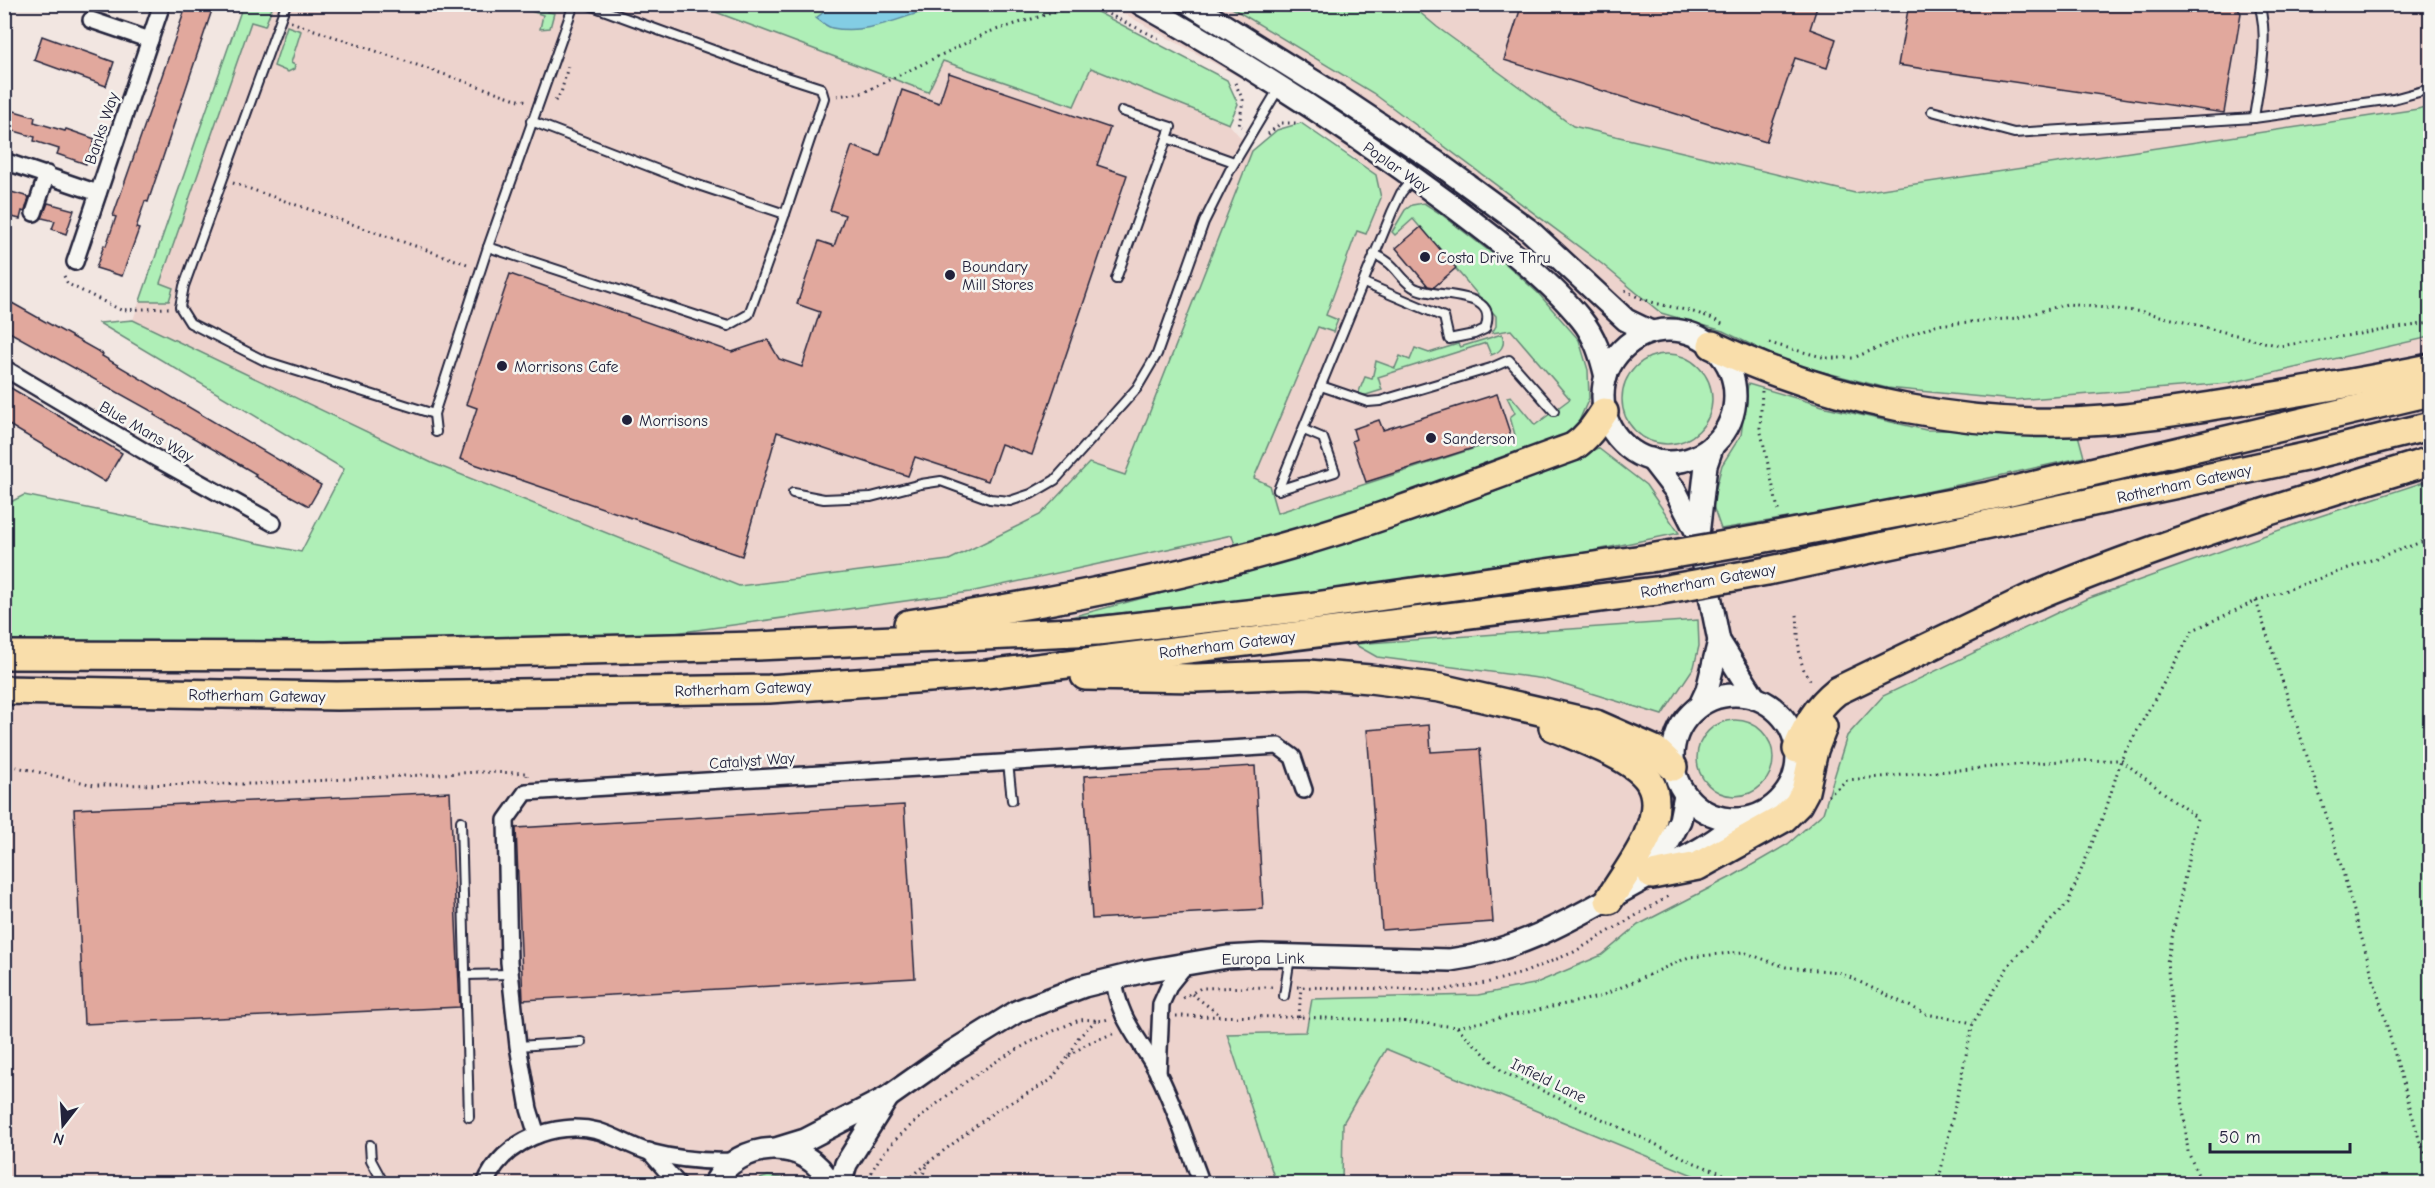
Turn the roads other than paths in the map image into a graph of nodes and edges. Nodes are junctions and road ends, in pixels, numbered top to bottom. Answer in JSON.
{"nodes":[{"id":1,"x":162,"y":4,"type":"edge"},
{"id":2,"x":286,"y":4,"type":"edge"},
{"id":3,"x":574,"y":4,"type":"edge"},
{"id":4,"x":587,"y":4,"type":"edge"},
{"id":5,"x":1141,"y":4,"type":"edge"},
{"id":6,"x":1190,"y":4,"type":"edge"},
{"id":7,"x":2259,"y":4,"type":"edge"},
{"id":8,"x":91,"y":20,"type":"dead end"},
{"id":9,"x":150,"y":40,"type":"junction"},
{"id":10,"x":1280,"y":87,"type":"junction"},
{"id":11,"x":2430,"y":89,"type":"edge"},
{"id":12,"x":1122,"y":111,"type":"dead end"},
{"id":13,"x":1932,"y":111,"type":"dead end"},
{"id":14,"x":2254,"y":118,"type":"junction"},
{"id":15,"x":531,"y":121,"type":"junction"},
{"id":16,"x":1167,"y":138,"type":"junction"},
{"id":17,"x":4,"y":161,"type":"edge"},
{"id":18,"x":1234,"y":162,"type":"junction"},
{"id":19,"x":47,"y":174,"type":"junction"},
{"id":20,"x":1413,"y":177,"type":"junction"},
{"id":21,"x":98,"y":193,"type":"junction"},
{"id":22,"x":34,"y":213,"type":"dead end"},
{"id":23,"x":786,"y":214,"type":"junction"},
{"id":24,"x":488,"y":247,"type":"junction"},
{"id":25,"x":1374,"y":255,"type":"junction"},
{"id":26,"x":75,"y":262,"type":"road end"},
{"id":27,"x":1116,"y":279,"type":"dead end"},
{"id":28,"x":1364,"y":283,"type":"junction"},
{"id":29,"x":1651,"y":332,"type":"junction"},
{"id":30,"x":1712,"y":345,"type":"junction"},
{"id":31,"x":4,"y":368,"type":"edge"},
{"id":32,"x":2430,"y":368,"type":"edge"},
{"id":33,"x":1606,"y":377,"type":"junction"},
{"id":34,"x":1321,"y":386,"type":"junction"},
{"id":35,"x":2430,"y":392,"type":"edge"},
{"id":36,"x":1554,"y":411,"type":"dead end"},
{"id":37,"x":1604,"y":412,"type":"junction"},
{"id":38,"x":434,"y":414,"type":"junction"},
{"id":39,"x":2430,"y":426,"type":"edge"},
{"id":40,"x":1304,"y":430,"type":"junction"},
{"id":41,"x":436,"y":432,"type":"dead end"},
{"id":42,"x":1713,"y":445,"type":"junction"},
{"id":43,"x":1651,"y":459,"type":"junction"},
{"id":44,"x":2430,"y":461,"type":"edge"},
{"id":45,"x":793,"y":493,"type":"dead end"},
{"id":46,"x":273,"y":523,"type":"dead end"},
{"id":47,"x":1698,"y":535,"type":"junction"},
{"id":48,"x":1719,"y":641,"type":"junction"},
{"id":49,"x":757,"y":646,"type":"junction"},
{"id":50,"x":4,"y":655,"type":"edge"},
{"id":51,"x":987,"y":674,"type":"junction"},
{"id":52,"x":1852,"y":684,"type":"junction"},
{"id":53,"x":4,"y":690,"type":"edge"},
{"id":54,"x":1462,"y":693,"type":"junction"},
{"id":55,"x":1755,"y":698,"type":"junction"},
{"id":56,"x":1700,"y":705,"type":"junction"},
{"id":57,"x":1797,"y":749,"type":"junction"},
{"id":58,"x":1008,"y":763,"type":"junction"},
{"id":59,"x":1672,"y":767,"type":"junction"},
{"id":60,"x":1304,"y":790,"type":"dead end"},
{"id":61,"x":1685,"y":795,"type":"junction"},
{"id":62,"x":1012,"y":800,"type":"dead end"},
{"id":63,"x":1741,"y":819,"type":"junction"},
{"id":64,"x":461,"y":821,"type":"dead end"},
{"id":65,"x":1652,"y":875,"type":"junction"},
{"id":66,"x":1609,"y":900,"type":"junction"},
{"id":67,"x":1290,"y":956,"type":"junction"},
{"id":68,"x":1186,"y":963,"type":"junction"},
{"id":69,"x":510,"y":974,"type":"junction"},
{"id":70,"x":465,"y":975,"type":"junction"},
{"id":71,"x":1114,"y":978,"type":"junction"},
{"id":72,"x":1284,"y":996,"type":"dead end"},
{"id":73,"x":581,"y":1042,"type":"dead end"},
{"id":74,"x":518,"y":1046,"type":"junction"},
{"id":75,"x":1158,"y":1074,"type":"junction"},
{"id":76,"x":888,"y":1097,"type":"junction"},
{"id":77,"x":469,"y":1117,"type":"dead end"},
{"id":78,"x":537,"y":1135,"type":"junction"},
{"id":79,"x":370,"y":1145,"type":"dead end"},
{"id":80,"x":779,"y":1148,"type":"junction"},
{"id":81,"x":649,"y":1151,"type":"junction"},
{"id":82,"x":732,"y":1161,"type":"junction"},
{"id":83,"x":384,"y":1184,"type":"edge"},
{"id":84,"x":485,"y":1184,"type":"edge"},
{"id":85,"x":678,"y":1184,"type":"edge"},
{"id":86,"x":714,"y":1184,"type":"edge"},
{"id":87,"x":830,"y":1184,"type":"edge"},
{"id":88,"x":840,"y":1184,"type":"edge"},
{"id":89,"x":1202,"y":1184,"type":"edge"}],
"edges":[{"from":1,"to":9,"type":"street","name":"Banks Way"},
{"from":2,"to":38,"type":"lane"},
{"from":3,"to":15,"type":"lane"},
{"from":4,"to":23,"type":"lane"},
{"from":5,"to":10,"type":"main road","name":"Poplar Way"},
{"from":6,"to":29,"type":"main road","name":"Poplar Way"},
{"from":7,"to":14,"type":"lane"},
{"from":8,"to":9,"type":"street"},
{"from":9,"to":21,"type":"street","name":"Banks Way"},
{"from":10,"to":18,"type":"lane"},
{"from":10,"to":20,"type":"main road","name":"Poplar Way"},
{"from":11,"to":14,"type":"lane"},
{"from":12,"to":16,"type":"lane"},
{"from":13,"to":14,"type":"lane"},
{"from":15,"to":23,"type":"lane"},
{"from":15,"to":24,"type":"lane"},
{"from":16,"to":18,"type":"lane"},
{"from":16,"to":27,"type":"lane"},
{"from":17,"to":19,"type":"street"},
{"from":18,"to":45,"type":"lane"},
{"from":19,"to":21,"type":"street"},
{"from":19,"to":22,"type":"street"},
{"from":20,"to":25,"type":"lane"},
{"from":20,"to":33,"type":"main road","name":"Poplar Way"},
{"from":21,"to":26,"type":"street","name":"Banks Way"},
{"from":23,"to":24,"type":"lane"},
{"from":24,"to":38,"type":"lane"},
{"from":25,"to":28,"type":"lane"},
{"from":25,"to":28,"type":"lane"},
{"from":28,"to":34,"type":"lane"},
{"from":29,"to":30,"type":"main road"},
{"from":29,"to":33,"type":"main road"},
{"from":30,"to":32,"type":"highway"},
{"from":30,"to":42,"type":"main road"},
{"from":31,"to":46,"type":"street","name":"Blue Mans Way"},
{"from":33,"to":37,"type":"main road"},
{"from":34,"to":36,"type":"lane"},
{"from":34,"to":40,"type":"lane"},
{"from":35,"to":49,"type":"highway","name":"Rotherham Gateway","bridge":true},
{"from":37,"to":43,"type":"main road"},
{"from":37,"to":49,"type":"highway"},
{"from":38,"to":41,"type":"lane"},
{"from":39,"to":51,"type":"highway","name":"Rotherham Gateway","bridge":true},
{"from":40,"to":40,"type":"lane"},
{"from":42,"to":43,"type":"main road"},
{"from":42,"to":47,"type":"main road"},
{"from":43,"to":47,"type":"main road"},
{"from":44,"to":52,"type":"highway"},
{"from":47,"to":48,"type":"main road"},
{"from":48,"to":55,"type":"main road"},
{"from":48,"to":56,"type":"main road"},
{"from":49,"to":50,"type":"highway","name":"Rotherham Gateway"},
{"from":51,"to":53,"type":"highway","name":"Rotherham Gateway"},
{"from":51,"to":54,"type":"highway"},
{"from":52,"to":57,"type":"highway"},
{"from":52,"to":65,"type":"highway"},
{"from":54,"to":59,"type":"highway"},
{"from":54,"to":66,"type":"highway"},
{"from":55,"to":56,"type":"main road"},
{"from":55,"to":57,"type":"main road"},
{"from":56,"to":59,"type":"main road"},
{"from":57,"to":63,"type":"main road"},
{"from":58,"to":60,"type":"street","name":"Catalyst Way"},
{"from":58,"to":62,"type":"lane"},
{"from":58,"to":69,"type":"street","name":"Catalyst Way"},
{"from":59,"to":61,"type":"main road"},
{"from":61,"to":63,"type":"main road"},
{"from":61,"to":65,"type":"main road"},
{"from":63,"to":65,"type":"main road","name":"Europa Link"},
{"from":64,"to":70,"type":"lane"},
{"from":65,"to":66,"type":"main road","name":"Europa Link"},
{"from":66,"to":67,"type":"main road","name":"Europa Link"},
{"from":67,"to":68,"type":"main road","name":"Europa Link"},
{"from":67,"to":72,"type":"lane"},
{"from":68,"to":71,"type":"main road","name":"Europa Link"},
{"from":68,"to":75,"type":"street"},
{"from":69,"to":70,"type":"lane"},
{"from":69,"to":74,"type":"street"},
{"from":70,"to":77,"type":"lane"},
{"from":71,"to":75,"type":"street"},
{"from":71,"to":76,"type":"main road","name":"Europa Link"},
{"from":73,"to":74,"type":"lane"},
{"from":74,"to":78,"type":"street"},
{"from":75,"to":89,"type":"street"},
{"from":76,"to":80,"type":"main road","name":"Europa Link"},
{"from":76,"to":88,"type":"main road","name":"Europa Link"},
{"from":78,"to":81,"type":"street"},
{"from":78,"to":84,"type":"street"},
{"from":79,"to":83,"type":"lane"},
{"from":80,"to":82,"type":"main road","name":"Europa Link"},
{"from":80,"to":87,"type":"main road","name":"Europa Link"},
{"from":81,"to":82,"type":"street"},
{"from":81,"to":85,"type":"street"},
{"from":82,"to":86,"type":"main road","name":"Europa Link"}]}
